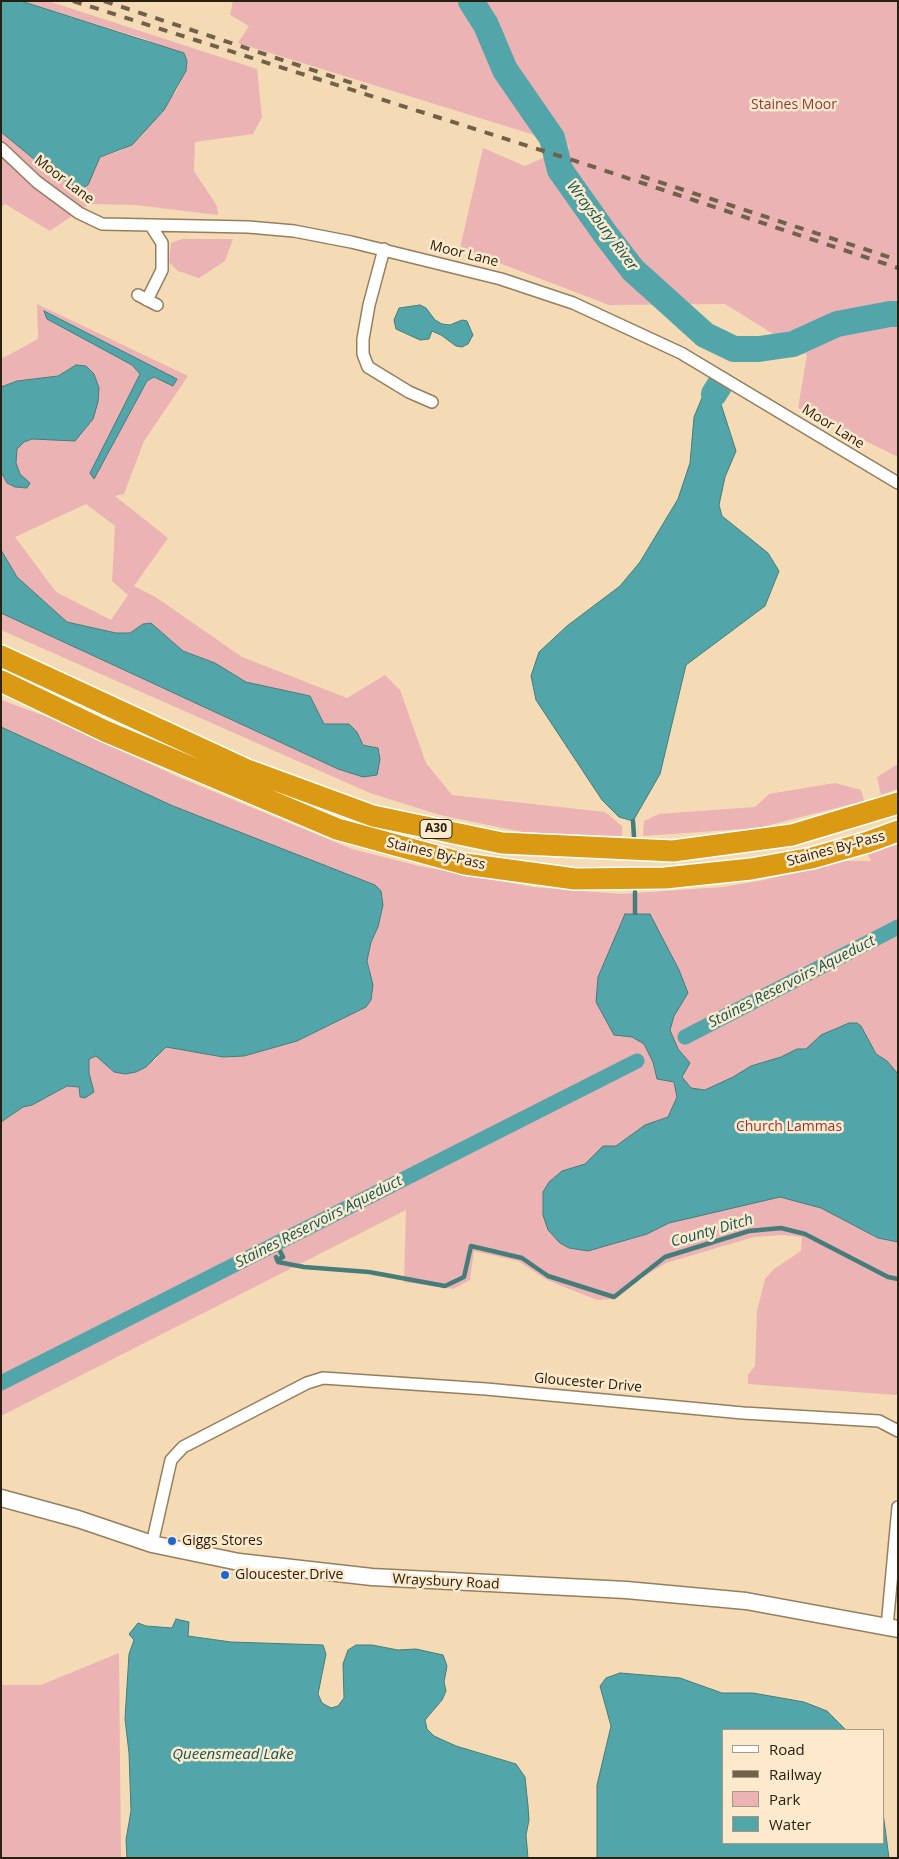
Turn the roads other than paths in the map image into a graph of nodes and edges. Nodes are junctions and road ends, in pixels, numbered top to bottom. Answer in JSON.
{"nodes":[{"id":1,"x":1,"y":148,"type":"edge"},
{"id":2,"x":151,"y":226,"type":"junction"},
{"id":3,"x":384,"y":249,"type":"junction"},
{"id":4,"x":147,"y":300,"type":"dead end"},
{"id":5,"x":432,"y":402,"type":"dead end"},
{"id":6,"x":898,"y":483,"type":"edge"},
{"id":7,"x":1,"y":656,"type":"edge"},
{"id":8,"x":1,"y":681,"type":"edge"},
{"id":9,"x":898,"y":803,"type":"edge"},
{"id":10,"x":898,"y":831,"type":"edge"},
{"id":11,"x":898,"y":1431,"type":"edge"},
{"id":12,"x":1,"y":1498,"type":"edge"},
{"id":13,"x":898,"y":1506,"type":"edge"},
{"id":14,"x":152,"y":1544,"type":"junction"},
{"id":15,"x":892,"y":1628,"type":"edge"}],
"edges":[{"from":1,"to":2,"type":"street","name":"Moor Lane"},
{"from":2,"to":3,"type":"street","name":"Moor Lane"},
{"from":2,"to":4,"type":"street"},
{"from":3,"to":5,"type":"street"},
{"from":3,"to":6,"type":"street","name":"Moor Lane"},
{"from":7,"to":9,"type":"highway","name":"Staines By-Pass","number":"A30"},
{"from":8,"to":10,"type":"highway","name":"Staines By-Pass","number":"A30"},
{"from":11,"to":14,"type":"street","name":"Gloucester Drive"},
{"from":12,"to":14,"type":"main road","name":"Wraysbury Road"},
{"from":13,"to":15,"type":"street"},
{"from":14,"to":15,"type":"main road","name":"Wraysbury Road"}]}
